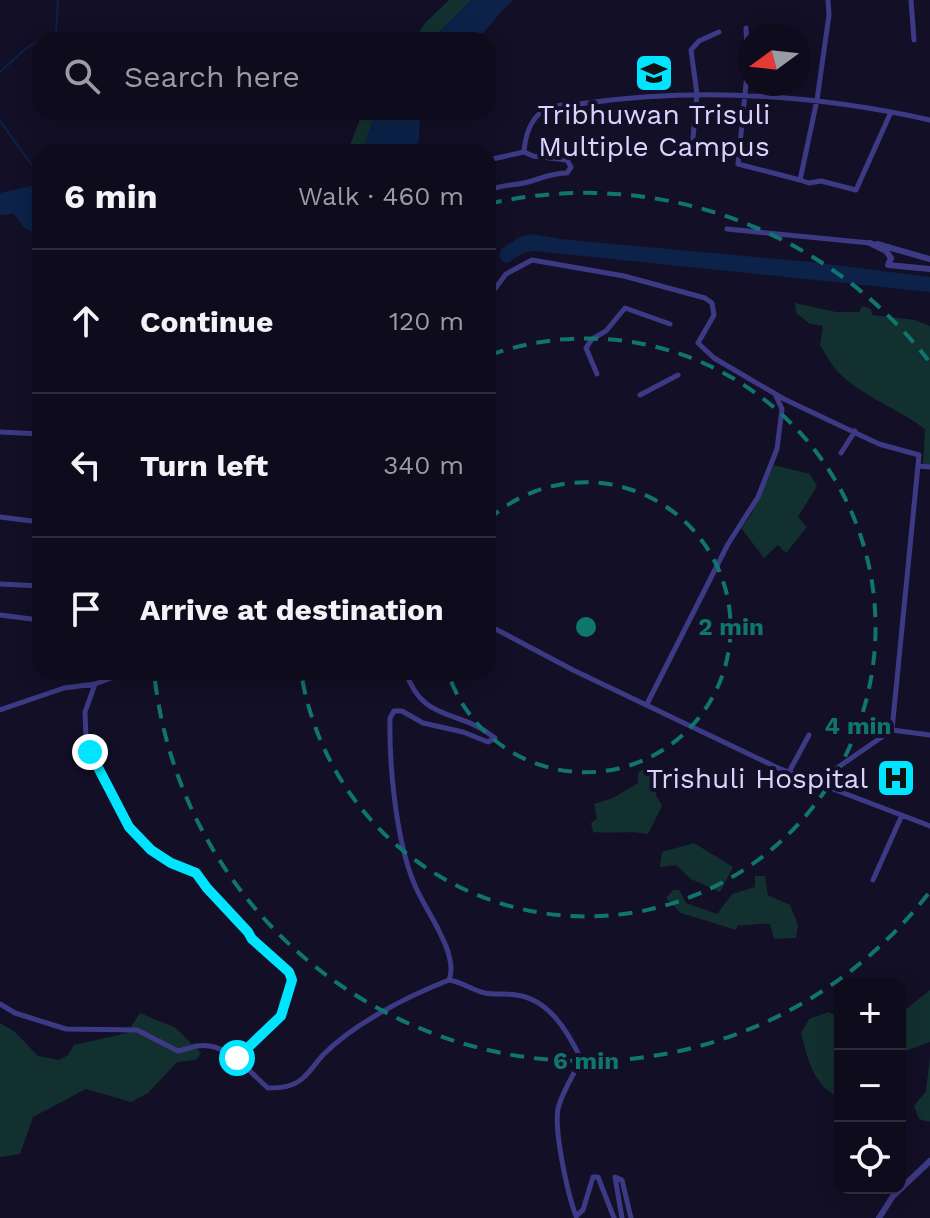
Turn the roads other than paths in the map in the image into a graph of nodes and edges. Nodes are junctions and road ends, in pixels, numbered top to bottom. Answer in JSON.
{"nodes":[{"id":1,"x":828,"y":0,"type":"edge"},
{"id":2,"x":911,"y":0,"type":"edge"},
{"id":3,"x":719,"y":32,"type":"dead end"},
{"id":4,"x":914,"y":40,"type":"dead end"},
{"id":5,"x":697,"y":94,"type":"junction"},
{"id":6,"x":738,"y":94,"type":"edge"},
{"id":7,"x":743,"y":96,"type":"edge"},
{"id":8,"x":768,"y":96,"type":"edge"},
{"id":9,"x":817,"y":100,"type":"junction"},
{"id":10,"x":891,"y":112,"type":"junction"},
{"id":11,"x":930,"y":120,"type":"edge"},
{"id":12,"x":692,"y":148,"type":"dead end"},
{"id":13,"x":524,"y":152,"type":"junction"},
{"id":14,"x":496,"y":158,"type":"edge"},
{"id":15,"x":800,"y":180,"type":"junction"},
{"id":16,"x":496,"y":186,"type":"edge"},
{"id":17,"x":727,"y":229,"type":"dead end"},
{"id":18,"x":870,"y":243,"type":"junction"},
{"id":19,"x":930,"y":259,"type":"edge"},
{"id":20,"x":930,"y":269,"type":"edge"},
{"id":21,"x":496,"y":287,"type":"edge"},
{"id":22,"x":670,"y":324,"type":"dead end"},
{"id":23,"x":597,"y":374,"type":"dead end"},
{"id":24,"x":678,"y":375,"type":"dead end"},
{"id":25,"x":773,"y":392,"type":"junction"},
{"id":26,"x":640,"y":395,"type":"dead end"},
{"id":27,"x":855,"y":431,"type":"junction"},
{"id":28,"x":0,"y":432,"type":"edge"},
{"id":29,"x":32,"y":434,"type":"edge"},
{"id":30,"x":841,"y":453,"type":"dead end"},
{"id":31,"x":918,"y":466,"type":"junction"},
{"id":32,"x":930,"y":467,"type":"edge"},
{"id":33,"x":0,"y":517,"type":"edge"},
{"id":34,"x":32,"y":521,"type":"edge"},
{"id":35,"x":0,"y":584,"type":"edge"},
{"id":36,"x":32,"y":586,"type":"edge"},
{"id":37,"x":0,"y":615,"type":"edge"},
{"id":38,"x":32,"y":619,"type":"edge"},
{"id":39,"x":496,"y":629,"type":"edge"},
{"id":40,"x":106,"y":680,"type":"edge"},
{"id":41,"x":409,"y":680,"type":"edge"},
{"id":42,"x":95,"y":684,"type":"junction"},
{"id":43,"x":647,"y":704,"type":"junction"},
{"id":44,"x":0,"y":710,"type":"edge"},
{"id":45,"x":892,"y":730,"type":"junction"},
{"id":46,"x":809,"y":735,"type":"dead end"},
{"id":47,"x":930,"y":735,"type":"edge"},
{"id":48,"x":789,"y":772,"type":"junction"},
{"id":49,"x":820,"y":784,"type":"junction"},
{"id":50,"x":902,"y":815,"type":"junction"},
{"id":51,"x":930,"y":826,"type":"edge"},
{"id":52,"x":873,"y":880,"type":"dead end"},
{"id":53,"x":449,"y":980,"type":"junction"},
{"id":54,"x":0,"y":1004,"type":"edge"},
{"id":55,"x":237,"y":1058,"type":"junction"},
{"id":56,"x":930,"y":1161,"type":"edge"},
{"id":57,"x":614,"y":1218,"type":"edge"},
{"id":58,"x":622,"y":1218,"type":"edge"},
{"id":59,"x":631,"y":1218,"type":"edge"},
{"id":60,"x":879,"y":1218,"type":"edge"}],
"edges":[{"from":1,"to":9,"type":"street"},
{"from":2,"to":4,"type":"street"},
{"from":3,"to":5,"type":"street"},
{"from":5,"to":6,"type":"street"},
{"from":5,"to":12,"type":"street"},
{"from":5,"to":13,"type":"street"},
{"from":7,"to":15,"type":"street"},
{"from":8,"to":9,"type":"street"},
{"from":9,"to":10,"type":"street"},
{"from":9,"to":15,"type":"street"},
{"from":10,"to":11,"type":"street"},
{"from":10,"to":15,"type":"street"},
{"from":13,"to":14,"type":"street"},
{"from":13,"to":16,"type":"street"},
{"from":17,"to":18,"type":"street"},
{"from":18,"to":19,"type":"street"},
{"from":18,"to":20,"type":"street"},
{"from":21,"to":25,"type":"street"},
{"from":22,"to":23,"type":"street"},
{"from":24,"to":26,"type":"street"},
{"from":25,"to":27,"type":"street"},
{"from":25,"to":43,"type":"street"},
{"from":27,"to":30,"type":"street"},
{"from":27,"to":31,"type":"street"},
{"from":28,"to":29,"type":"street"},
{"from":31,"to":32,"type":"street"},
{"from":31,"to":45,"type":"street"},
{"from":33,"to":34,"type":"street"},
{"from":35,"to":36,"type":"street"},
{"from":37,"to":38,"type":"street"},
{"from":39,"to":43,"type":"street"},
{"from":40,"to":42,"type":"street"},
{"from":41,"to":53,"type":"street"},
{"from":42,"to":44,"type":"street"},
{"from":42,"to":55,"type":"street"},
{"from":43,"to":48,"type":"street"},
{"from":45,"to":47,"type":"street"},
{"from":45,"to":49,"type":"street"},
{"from":46,"to":48,"type":"street"},
{"from":48,"to":49,"type":"street"},
{"from":49,"to":50,"type":"street"},
{"from":50,"to":51,"type":"street"},
{"from":50,"to":52,"type":"street"},
{"from":53,"to":55,"type":"street"},
{"from":53,"to":57,"type":"street"},
{"from":54,"to":55,"type":"street"},
{"from":56,"to":60,"type":"street"},
{"from":58,"to":59,"type":"street"}]}
